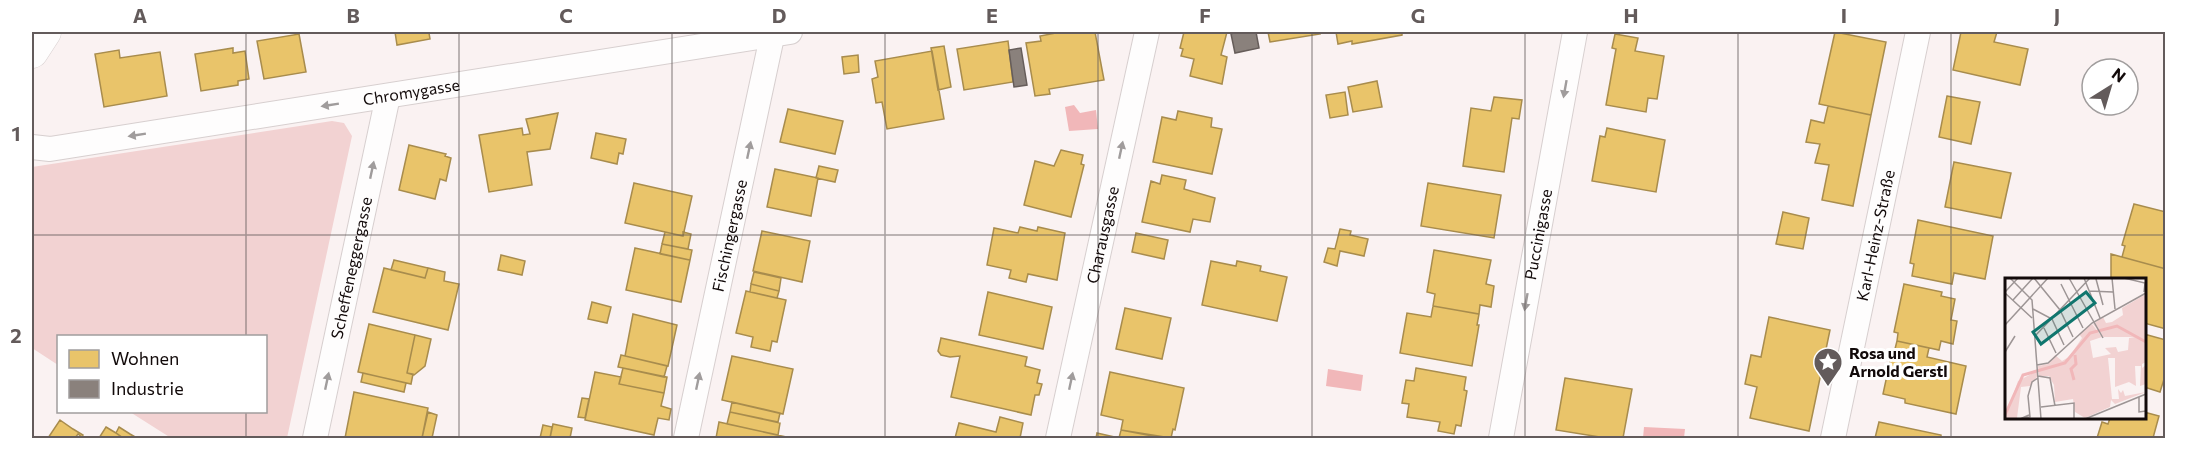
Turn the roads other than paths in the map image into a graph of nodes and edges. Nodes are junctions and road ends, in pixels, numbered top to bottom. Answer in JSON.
{"nodes":[{"id":1,"x":45,"y":32,"type":"edge"},
{"id":2,"x":779,"y":32,"type":"edge"},
{"id":3,"x":1147,"y":32,"type":"edge"},
{"id":4,"x":1575,"y":32,"type":"edge"},
{"id":5,"x":1918,"y":32,"type":"edge"},
{"id":6,"x":32,"y":52,"type":"edge"},
{"id":7,"x":388,"y":96,"type":"junction"},
{"id":8,"x":32,"y":147,"type":"edge"},
{"id":9,"x":315,"y":438,"type":"edge"},
{"id":10,"x":686,"y":438,"type":"edge"},
{"id":11,"x":1058,"y":438,"type":"edge"},
{"id":12,"x":1501,"y":438,"type":"edge"},
{"id":13,"x":1833,"y":438,"type":"edge"}],
"edges":[{"from":1,"to":6,"type":"street"},
{"from":2,"to":7,"type":"street","name":"Chromygasse"},
{"from":10,"to":2,"type":"street","name":"Fischingergasse","one_way":true},
{"from":11,"to":3,"type":"street","name":"Charausgasse","one_way":true},
{"from":4,"to":12,"type":"street","name":"Puccinigasse","one_way":true},
{"from":5,"to":13,"type":"street","name":"Karl-Heinz-Straße"},
{"from":7,"to":8,"type":"street","name":"Chromygasse","one_way":true},
{"from":9,"to":7,"type":"street","name":"Scheffeneggergasse","one_way":true}]}
